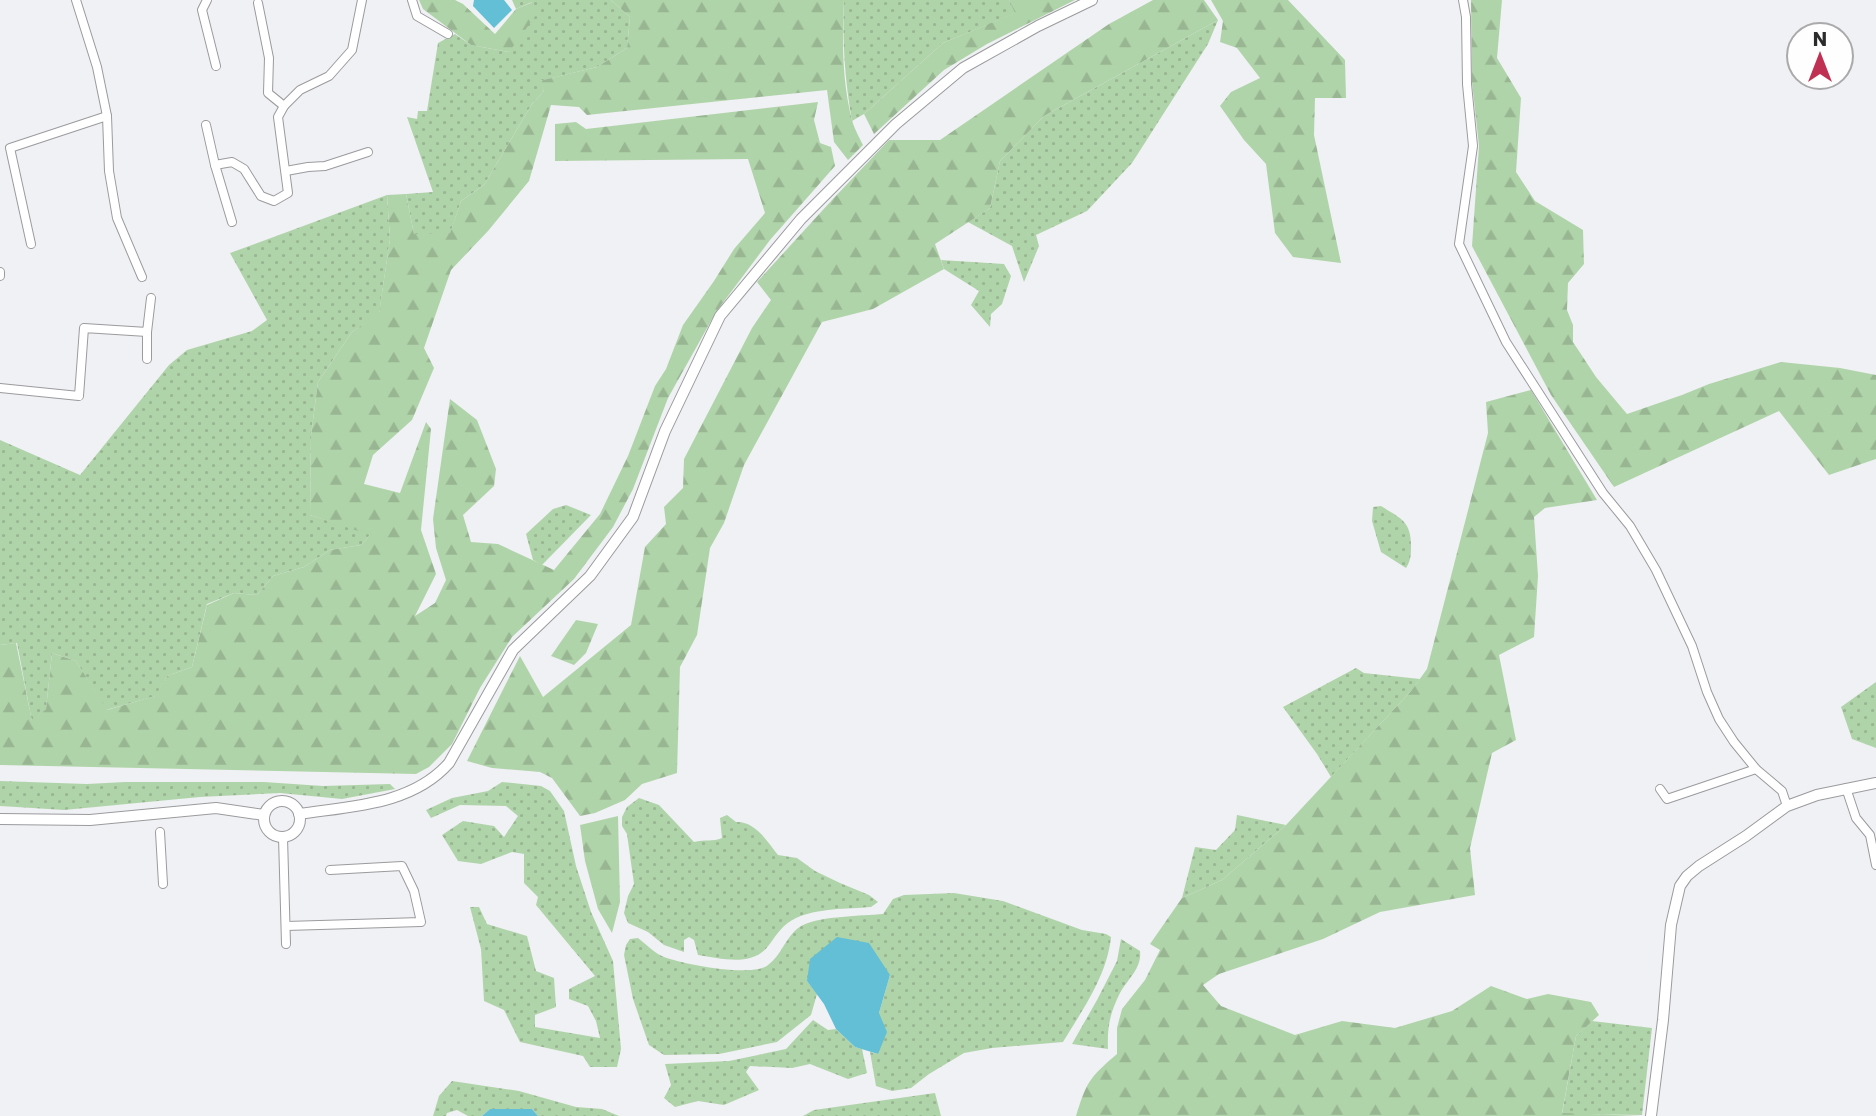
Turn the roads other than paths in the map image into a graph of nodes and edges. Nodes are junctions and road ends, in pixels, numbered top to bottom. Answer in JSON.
{"nodes":[{"id":1,"x":76,"y":0,"type":"edge"},
{"id":2,"x":206,"y":0,"type":"edge"},
{"id":3,"x":362,"y":0,"type":"edge"},
{"id":4,"x":412,"y":0,"type":"edge"},
{"id":5,"x":1092,"y":0,"type":"edge"},
{"id":6,"x":1463,"y":0,"type":"edge"},
{"id":7,"x":258,"y":4,"type":"dead end"},
{"id":8,"x":448,"y":34,"type":"dead end"},
{"id":9,"x":216,"y":66,"type":"dead end"},
{"id":10,"x":284,"y":106,"type":"junction"},
{"id":11,"x":107,"y":116,"type":"junction"},
{"id":12,"x":206,"y":125,"type":"dead end"},
{"id":13,"x":368,"y":152,"type":"dead end"},
{"id":14,"x":215,"y":165,"type":"junction"},
{"id":15,"x":286,"y":171,"type":"junction"},
{"id":16,"x":232,"y":222,"type":"dead end"},
{"id":17,"x":31,"y":244,"type":"dead end"},
{"id":18,"x":142,"y":277,"type":"dead end"},
{"id":19,"x":151,"y":298,"type":"dead end"},
{"id":20,"x":147,"y":332,"type":"junction"},
{"id":21,"x":147,"y":359,"type":"dead end"},
{"id":22,"x":0,"y":388,"type":"edge"},
{"id":23,"x":1756,"y":769,"type":"junction"},
{"id":24,"x":1876,"y":783,"type":"edge"},
{"id":25,"x":1846,"y":788,"type":"junction"},
{"id":26,"x":1660,"y":789,"type":"dead end"},
{"id":27,"x":1787,"y":806,"type":"junction"},
{"id":28,"x":299,"y":814,"type":"junction"},
{"id":29,"x":264,"y":815,"type":"junction"},
{"id":30,"x":0,"y":818,"type":"edge"},
{"id":31,"x":160,"y":832,"type":"dead end"},
{"id":32,"x":283,"y":836,"type":"junction"},
{"id":33,"x":1876,"y":865,"type":"edge"},
{"id":34,"x":330,"y":870,"type":"dead end"},
{"id":35,"x":163,"y":884,"type":"dead end"},
{"id":36,"x":286,"y":926,"type":"junction"},
{"id":37,"x":286,"y":944,"type":"dead end"},
{"id":38,"x":1651,"y":1116,"type":"edge"}],
"edges":[{"from":1,"to":11,"type":"street"},
{"from":2,"to":9,"type":"street"},
{"from":3,"to":10,"type":"street"},
{"from":4,"to":8,"type":"street"},
{"from":5,"to":28,"type":"street"},
{"from":6,"to":23,"type":"street"},
{"from":7,"to":10,"type":"street"},
{"from":10,"to":15,"type":"street"},
{"from":11,"to":17,"type":"street"},
{"from":11,"to":18,"type":"street"},
{"from":12,"to":14,"type":"street"},
{"from":13,"to":15,"type":"street"},
{"from":14,"to":15,"type":"street"},
{"from":14,"to":16,"type":"street"},
{"from":19,"to":20,"type":"street"},
{"from":20,"to":21,"type":"street"},
{"from":20,"to":22,"type":"street"},
{"from":23,"to":26,"type":"street"},
{"from":23,"to":27,"type":"street"},
{"from":24,"to":25,"type":"street"},
{"from":25,"to":27,"type":"street"},
{"from":25,"to":33,"type":"street"},
{"from":27,"to":38,"type":"street"},
{"from":28,"to":29,"type":"street"},
{"from":28,"to":32,"type":"street"},
{"from":29,"to":30,"type":"street"},
{"from":29,"to":32,"type":"street"},
{"from":31,"to":35,"type":"street"},
{"from":32,"to":36,"type":"street"},
{"from":34,"to":36,"type":"street"},
{"from":36,"to":37,"type":"street"}]}
